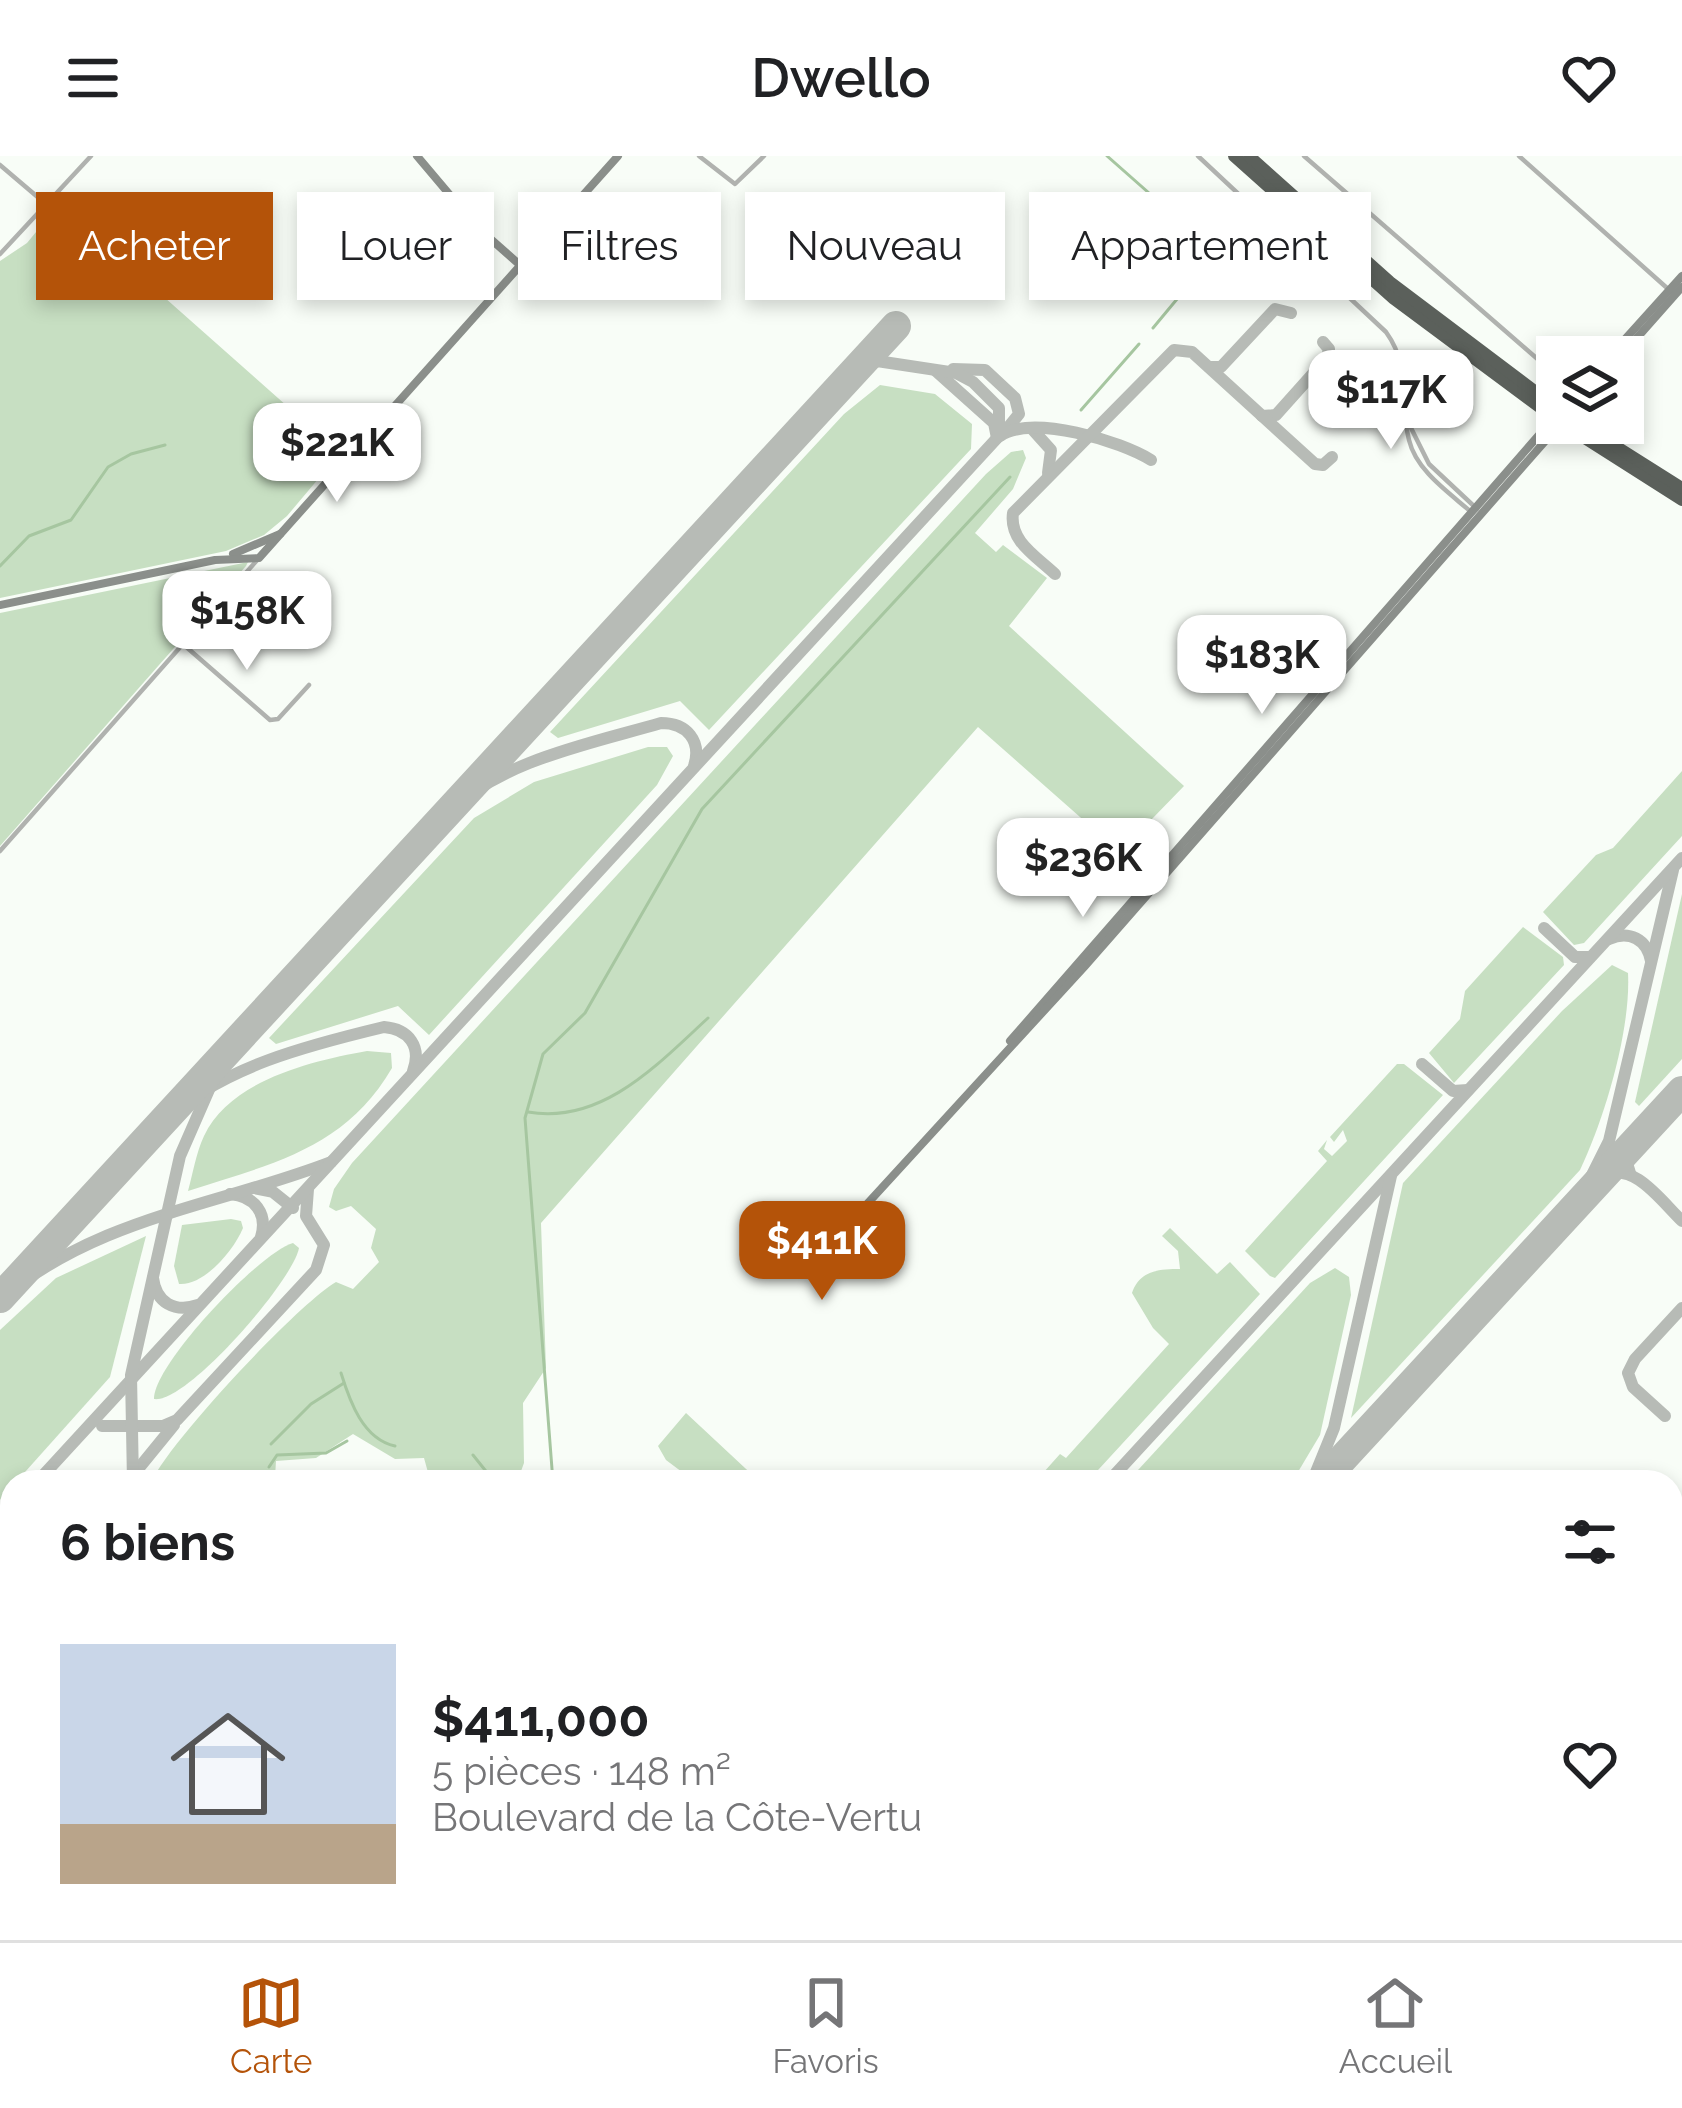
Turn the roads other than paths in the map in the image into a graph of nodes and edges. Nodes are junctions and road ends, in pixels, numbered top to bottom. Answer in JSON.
{"nodes":[{"id":1,"x":92,"y":156,"type":"edge"},
{"id":2,"x":417,"y":156,"type":"edge"},
{"id":3,"x":618,"y":156,"type":"edge"},
{"id":4,"x":699,"y":156,"type":"edge"},
{"id":5,"x":764,"y":156,"type":"edge"},
{"id":6,"x":1198,"y":156,"type":"edge"},
{"id":7,"x":1234,"y":156,"type":"edge"},
{"id":8,"x":1304,"y":156,"type":"edge"},
{"id":9,"x":1519,"y":156,"type":"edge"},
{"id":10,"x":1249,"y":157,"type":"edge"},
{"id":11,"x":0,"y":165,"type":"edge"},
{"id":12,"x":60,"y":192,"type":"edge"},
{"id":13,"x":586,"y":192,"type":"edge"},
{"id":14,"x":36,"y":196,"type":"edge"},
{"id":15,"x":36,"y":217,"type":"edge"},
{"id":16,"x":0,"y":254,"type":"edge"},
{"id":17,"x":518,"y":263,"type":"edge"},
{"id":18,"x":518,"y":267,"type":"edge"},
{"id":19,"x":1682,"y":275,"type":"edge"},
{"id":20,"x":1676,"y":290,"type":"edge"},
{"id":21,"x":1630,"y":336,"type":"edge"},
{"id":22,"x":1637,"y":336,"type":"edge"},
{"id":23,"x":1536,"y":358,"type":"edge"},
{"id":24,"x":1536,"y":404,"type":"edge"},
{"id":25,"x":1536,"y":406,"type":"edge"},
{"id":26,"x":1536,"y":444,"type":"edge"},
{"id":27,"x":1593,"y":444,"type":"edge"},
{"id":28,"x":1612,"y":444,"type":"edge"},
{"id":29,"x":1682,"y":488,"type":"edge"},
{"id":30,"x":1682,"y":500,"type":"edge"},
{"id":31,"x":1477,"y":513,"type":"junction"},
{"id":32,"x":281,"y":534,"type":"junction"},
{"id":33,"x":259,"y":559,"type":"junction"},
{"id":34,"x":214,"y":560,"type":"junction"},
{"id":35,"x":0,"y":605,"type":"edge"},
{"id":36,"x":184,"y":644,"type":"junction"},
{"id":37,"x":309,"y":685,"type":"dead end"},
{"id":38,"x":0,"y":850,"type":"edge"},
{"id":39,"x":844,"y":1231,"type":"junction"}],
"edges":[{"from":1,"to":12,"type":"street"},
{"from":2,"to":17,"type":"street"},
{"from":3,"to":13,"type":"street"},
{"from":4,"to":5,"type":"street"},
{"from":6,"to":31,"type":"street"},
{"from":7,"to":25,"type":"highway"},
{"from":8,"to":23,"type":"street"},
{"from":9,"to":20,"type":"street"},
{"from":10,"to":24,"type":"highway"},
{"from":11,"to":14,"type":"street"},
{"from":15,"to":16,"type":"street"},
{"from":18,"to":32,"type":"street"},
{"from":19,"to":20,"type":"street"},
{"from":20,"to":21,"type":"street"},
{"from":20,"to":22,"type":"street"},
{"from":26,"to":31,"type":"street"},
{"from":27,"to":30,"type":"highway"},
{"from":28,"to":29,"type":"highway"},
{"from":31,"to":39,"type":"street"},
{"from":32,"to":33,"type":"street"},
{"from":32,"to":34,"type":"street"},
{"from":33,"to":34,"type":"street"},
{"from":33,"to":36,"type":"street"},
{"from":34,"to":35,"type":"street"},
{"from":36,"to":37,"type":"street"},
{"from":36,"to":38,"type":"street"},
{"from":39,"to":39,"type":"street"}]}
